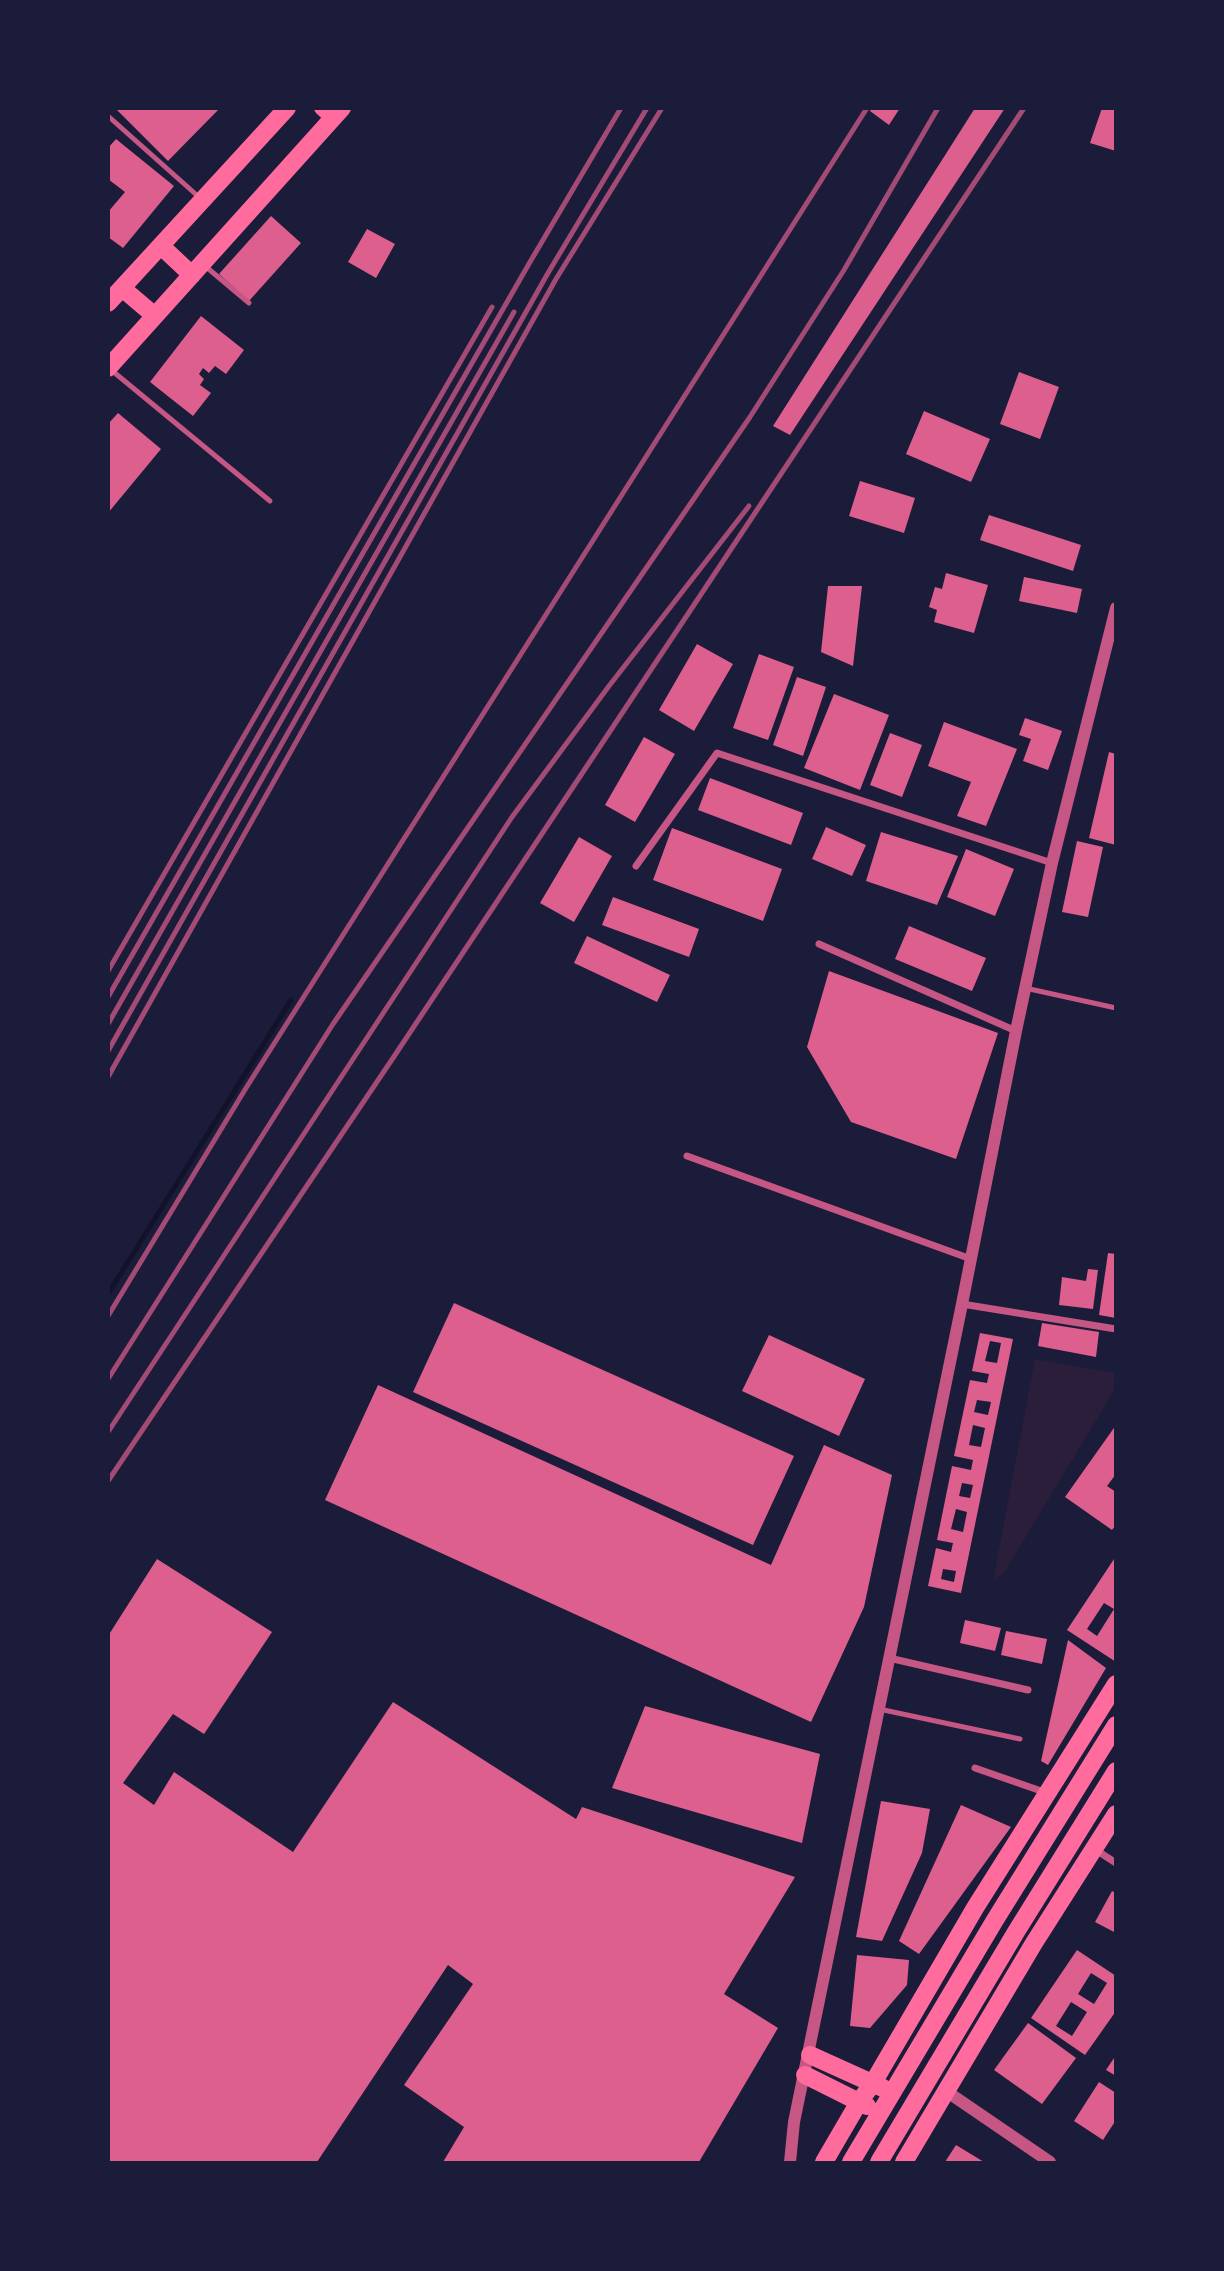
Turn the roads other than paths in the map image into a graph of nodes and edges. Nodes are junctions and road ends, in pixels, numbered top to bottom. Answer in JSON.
{"nodes":[{"id":1,"x":286,"y":108,"type":"edge"},
{"id":2,"x":332,"y":112,"type":"edge"},
{"id":3,"x":108,"y":116,"type":"edge"},
{"id":4,"x":202,"y":201,"type":"junction"},
{"id":5,"x":161,"y":246,"type":"junction"},
{"id":6,"x":198,"y":269,"type":"junction"},
{"id":7,"x":122,"y":288,"type":"junction"},
{"id":8,"x":108,"y":303,"type":"edge"},
{"id":9,"x":249,"y":303,"type":"dead end"},
{"id":10,"x":155,"y":316,"type":"junction"},
{"id":11,"x":109,"y":368,"type":"edge"},
{"id":12,"x":270,"y":501,"type":"dead end"},
{"id":13,"x":1115,"y":608,"type":"edge"},
{"id":14,"x":1052,"y":863,"type":"junction"},
{"id":15,"x":636,"y":866,"type":"dead end"},
{"id":16,"x":819,"y":944,"type":"dead end"},
{"id":17,"x":1025,"y":988,"type":"junction"},
{"id":18,"x":1115,"y":1008,"type":"edge"},
{"id":19,"x":1016,"y":1031,"type":"junction"},
{"id":20,"x":687,"y":1156,"type":"dead end"},
{"id":21,"x":971,"y":1259,"type":"junction"},
{"id":22,"x":962,"y":1304,"type":"junction"},
{"id":23,"x":1115,"y":1329,"type":"edge"},
{"id":24,"x":890,"y":1658,"type":"junction"},
{"id":25,"x":1115,"y":1684,"type":"edge"},
{"id":26,"x":1028,"y":1690,"type":"dead end"},
{"id":27,"x":879,"y":1709,"type":"junction"},
{"id":28,"x":1115,"y":1725,"type":"edge"},
{"id":29,"x":1020,"y":1739,"type":"dead end"},
{"id":30,"x":975,"y":1768,"type":"dead end"},
{"id":31,"x":1115,"y":1771,"type":"edge"},
{"id":32,"x":1047,"y":1793,"type":"junction"},
{"id":33,"x":1115,"y":1814,"type":"edge"},
{"id":34,"x":1093,"y":1849,"type":"junction"},
{"id":35,"x":1115,"y":1863,"type":"edge"},
{"id":36,"x":810,"y":2054,"type":"junction"},
{"id":37,"x":805,"y":2075,"type":"junction"},
{"id":38,"x":873,"y":2083,"type":"junction"},
{"id":39,"x":946,"y":2091,"type":"junction"},
{"id":40,"x":859,"y":2102,"type":"junction"},
{"id":41,"x":933,"y":2113,"type":"junction"},
{"id":42,"x":921,"y":2134,"type":"junction"},
{"id":43,"x":790,"y":2162,"type":"edge"},
{"id":44,"x":824,"y":2162,"type":"edge"},
{"id":45,"x":851,"y":2162,"type":"edge"},
{"id":46,"x":879,"y":2162,"type":"edge"},
{"id":47,"x":904,"y":2162,"type":"edge"},
{"id":48,"x":1050,"y":2162,"type":"edge"}],
"edges":[{"from":1,"to":4,"type":"main road"},
{"from":2,"to":6,"type":"main road"},
{"from":3,"to":4,"type":"lane"},
{"from":4,"to":5,"type":"main road"},
{"from":5,"to":6,"type":"main road"},
{"from":5,"to":7,"type":"main road"},
{"from":6,"to":9,"type":"lane"},
{"from":6,"to":10,"type":"main road"},
{"from":7,"to":8,"type":"main road"},
{"from":7,"to":10,"type":"main road"},
{"from":10,"to":11,"type":"main road"},
{"from":11,"to":12,"type":"lane"},
{"from":13,"to":14,"type":"street"},
{"from":14,"to":15,"type":"street"},
{"from":14,"to":17,"type":"street"},
{"from":16,"to":19,"type":"street"},
{"from":17,"to":18,"type":"lane"},
{"from":17,"to":19,"type":"street"},
{"from":19,"to":21,"type":"street"},
{"from":20,"to":21,"type":"street"},
{"from":21,"to":22,"type":"street"},
{"from":22,"to":23,"type":"street"},
{"from":22,"to":24,"type":"street"},
{"from":24,"to":26,"type":"street"},
{"from":24,"to":27,"type":"street"},
{"from":25,"to":32,"type":"main road"},
{"from":27,"to":29,"type":"lane"},
{"from":27,"to":36,"type":"street"},
{"from":28,"to":45,"type":"main road"},
{"from":30,"to":32,"type":"street"},
{"from":31,"to":46,"type":"main road"},
{"from":32,"to":38,"type":"main road"},
{"from":33,"to":34,"type":"main road"},
{"from":34,"to":35,"type":"street"},
{"from":34,"to":39,"type":"main road"},
{"from":36,"to":37,"type":"street"},
{"from":36,"to":38,"type":"main road"},
{"from":37,"to":40,"type":"main road"},
{"from":37,"to":43,"type":"street"},
{"from":38,"to":40,"type":"main road"},
{"from":38,"to":41,"type":"main road"},
{"from":39,"to":41,"type":"main road"},
{"from":39,"to":48,"type":"street"},
{"from":40,"to":42,"type":"main road"},
{"from":40,"to":44,"type":"main road"},
{"from":41,"to":42,"type":"main road"},
{"from":42,"to":47,"type":"main road"}]}
